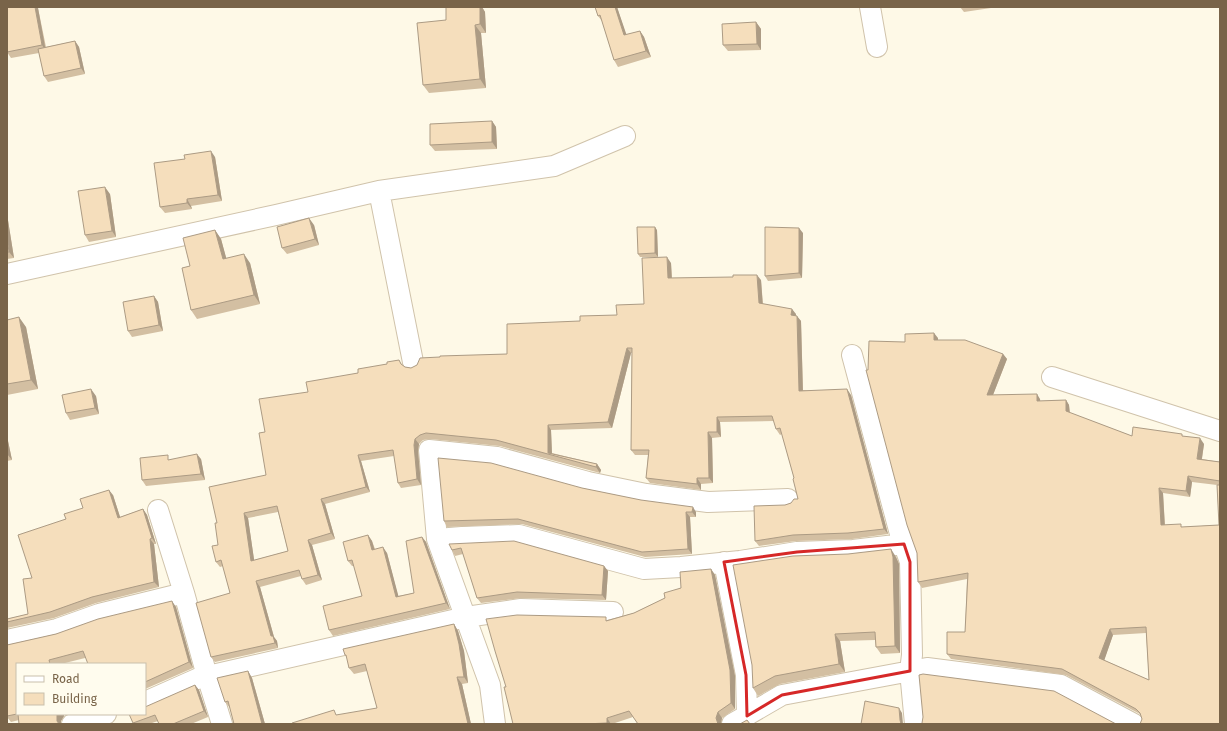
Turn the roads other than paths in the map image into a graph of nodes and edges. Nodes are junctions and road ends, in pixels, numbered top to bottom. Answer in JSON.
{"nodes":[{"id":1,"x":870,"y":7,"type":"edge"},
{"id":2,"x":877,"y":47,"type":"dead end"},
{"id":3,"x":625,"y":136,"type":"dead end"},
{"id":4,"x":379,"y":191,"type":"junction"},
{"id":5,"x":7,"y":274,"type":"edge"},
{"id":6,"x":852,"y":355,"type":"dead end"},
{"id":7,"x":413,"y":362,"type":"dead end"},
{"id":8,"x":1052,"y":377,"type":"dead end"},
{"id":9,"x":1220,"y":431,"type":"edge"},
{"id":10,"x":788,"y":499,"type":"dead end"},
{"id":11,"x":158,"y":510,"type":"dead end"},
{"id":12,"x":437,"y":539,"type":"junction"},
{"id":13,"x":904,"y":544,"type":"junction"},
{"id":14,"x":724,"y":562,"type":"junction"},
{"id":15,"x":184,"y":593,"type":"junction"},
{"id":16,"x":613,"y":612,"type":"dead end"},
{"id":17,"x":466,"y":617,"type":"junction"},
{"id":18,"x":7,"y":640,"type":"edge"},
{"id":19,"x":910,"y":671,"type":"junction"},
{"id":20,"x":206,"y":676,"type":"junction"},
{"id":21,"x":146,"y":702,"type":"edge"},
{"id":22,"x":103,"y":715,"type":"edge"},
{"id":23,"x":740,"y":720,"type":"edge"},
{"id":24,"x":72,"y":724,"type":"edge"},
{"id":25,"x":222,"y":724,"type":"edge"},
{"id":26,"x":495,"y":724,"type":"edge"},
{"id":27,"x":915,"y":724,"type":"edge"},
{"id":28,"x":1134,"y":724,"type":"edge"}],
"edges":[{"from":1,"to":2,"type":"street"},
{"from":3,"to":4,"type":"street"},
{"from":4,"to":5,"type":"street"},
{"from":4,"to":7,"type":"street"},
{"from":6,"to":13,"type":"street"},
{"from":8,"to":9,"type":"street"},
{"from":10,"to":12,"type":"street"},
{"from":11,"to":15,"type":"street"},
{"from":12,"to":14,"type":"street"},
{"from":12,"to":17,"type":"street"},
{"from":13,"to":14,"type":"street"},
{"from":13,"to":19,"type":"street"},
{"from":14,"to":23,"type":"street"},
{"from":15,"to":18,"type":"street"},
{"from":15,"to":20,"type":"street"},
{"from":16,"to":17,"type":"street"},
{"from":17,"to":20,"type":"street"},
{"from":17,"to":26,"type":"street"},
{"from":19,"to":23,"type":"street"},
{"from":19,"to":27,"type":"street"},
{"from":19,"to":28,"type":"street"},
{"from":20,"to":21,"type":"street"},
{"from":20,"to":25,"type":"street"},
{"from":22,"to":24,"type":"street"}]}
